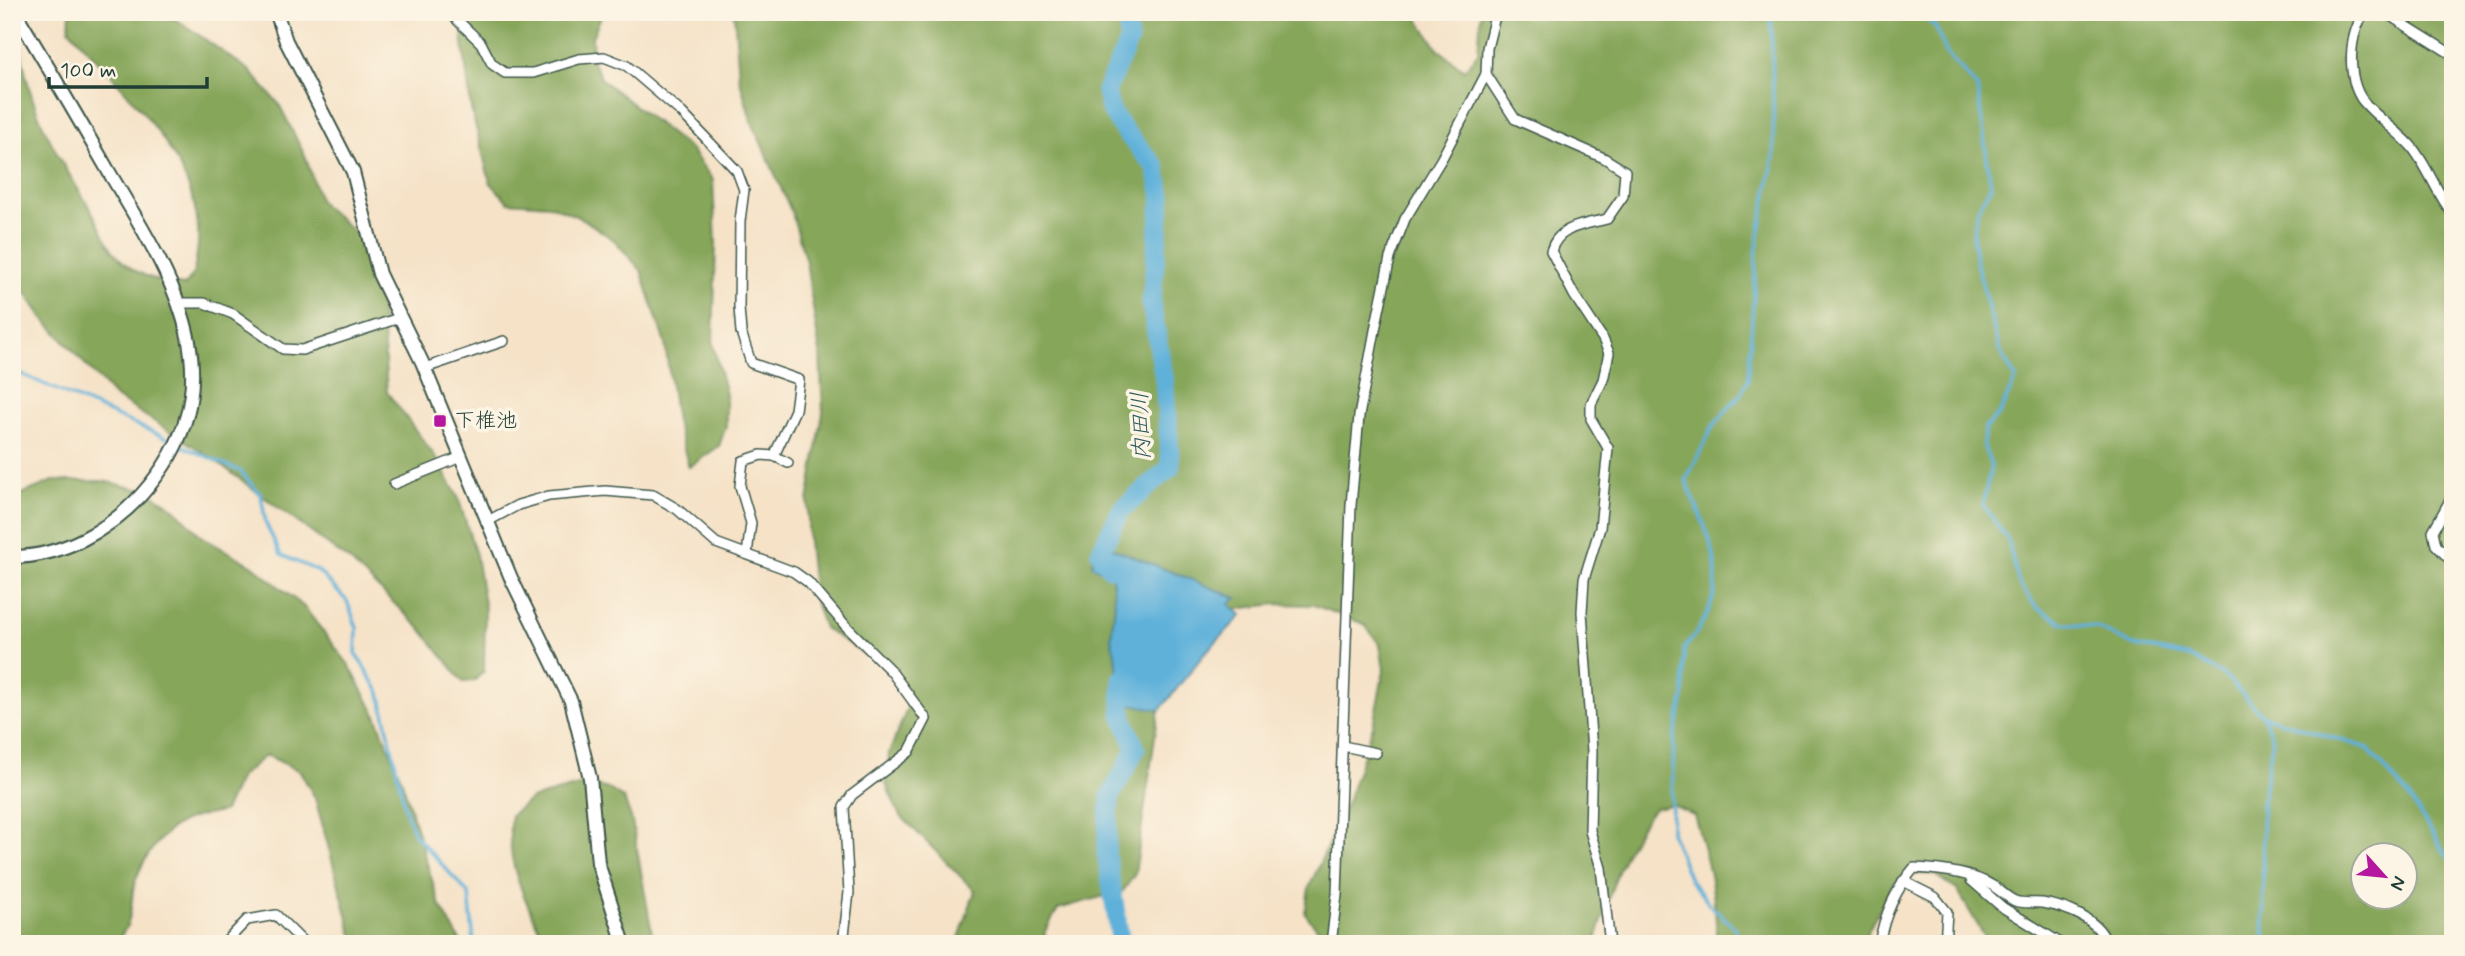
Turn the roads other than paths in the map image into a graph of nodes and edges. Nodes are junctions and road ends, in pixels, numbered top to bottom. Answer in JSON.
{"nodes":[{"id":1,"x":15,"y":12,"type":"edge"},
{"id":2,"x":276,"y":12,"type":"edge"},
{"id":3,"x":449,"y":12,"type":"edge"},
{"id":4,"x":1496,"y":12,"type":"edge"},
{"id":5,"x":2366,"y":12,"type":"edge"},
{"id":6,"x":2384,"y":12,"type":"edge"},
{"id":7,"x":2453,"y":55,"type":"edge"},
{"id":8,"x":1486,"y":74,"type":"junction"},
{"id":9,"x":2453,"y":214,"type":"edge"},
{"id":10,"x":181,"y":303,"type":"junction"},
{"id":11,"x":400,"y":318,"type":"junction"},
{"id":12,"x":504,"y":341,"type":"dead end"},
{"id":13,"x":425,"y":368,"type":"junction"},
{"id":14,"x":774,"y":456,"type":"junction"},
{"id":15,"x":461,"y":457,"type":"junction"},
{"id":16,"x":788,"y":463,"type":"dead end"},
{"id":17,"x":394,"y":484,"type":"dead end"},
{"id":18,"x":2453,"y":495,"type":"edge"},
{"id":19,"x":486,"y":522,"type":"junction"},
{"id":20,"x":747,"y":554,"type":"junction"},
{"id":21,"x":12,"y":557,"type":"edge"},
{"id":22,"x":2453,"y":563,"type":"edge"},
{"id":23,"x":1343,"y":746,"type":"junction"},
{"id":24,"x":1376,"y":753,"type":"dead end"},
{"id":25,"x":1967,"y":877,"type":"junction"},
{"id":26,"x":1903,"y":881,"type":"junction"},
{"id":27,"x":618,"y":929,"type":"junction"},
{"id":28,"x":224,"y":944,"type":"edge"},
{"id":29,"x":305,"y":944,"type":"edge"},
{"id":30,"x":615,"y":944,"type":"edge"},
{"id":31,"x":624,"y":944,"type":"edge"},
{"id":32,"x":843,"y":944,"type":"edge"},
{"id":33,"x":1331,"y":944,"type":"edge"},
{"id":34,"x":1610,"y":944,"type":"edge"},
{"id":35,"x":1879,"y":944,"type":"edge"},
{"id":36,"x":1945,"y":944,"type":"edge"},
{"id":37,"x":2062,"y":944,"type":"edge"},
{"id":38,"x":2108,"y":944,"type":"edge"}],
"edges":[{"from":1,"to":10,"type":"street"},
{"from":2,"to":11,"type":"street"},
{"from":3,"to":14,"type":"street"},
{"from":4,"to":8,"type":"street"},
{"from":5,"to":9,"type":"street"},
{"from":6,"to":7,"type":"street"},
{"from":8,"to":23,"type":"street"},
{"from":8,"to":34,"type":"street"},
{"from":10,"to":11,"type":"street"},
{"from":10,"to":21,"type":"street"},
{"from":11,"to":13,"type":"street"},
{"from":12,"to":13,"type":"street"},
{"from":13,"to":15,"type":"street"},
{"from":14,"to":16,"type":"street"},
{"from":14,"to":20,"type":"street"},
{"from":15,"to":17,"type":"street"},
{"from":15,"to":19,"type":"street"},
{"from":18,"to":22,"type":"street"},
{"from":19,"to":20,"type":"street"},
{"from":19,"to":27,"type":"street"},
{"from":20,"to":32,"type":"street"},
{"from":23,"to":24,"type":"street"},
{"from":23,"to":33,"type":"street"},
{"from":25,"to":26,"type":"street"},
{"from":25,"to":37,"type":"street"},
{"from":25,"to":38,"type":"street"},
{"from":26,"to":35,"type":"street"},
{"from":26,"to":36,"type":"street"},
{"from":27,"to":30,"type":"street"},
{"from":27,"to":31,"type":"street"},
{"from":28,"to":29,"type":"street"}]}
